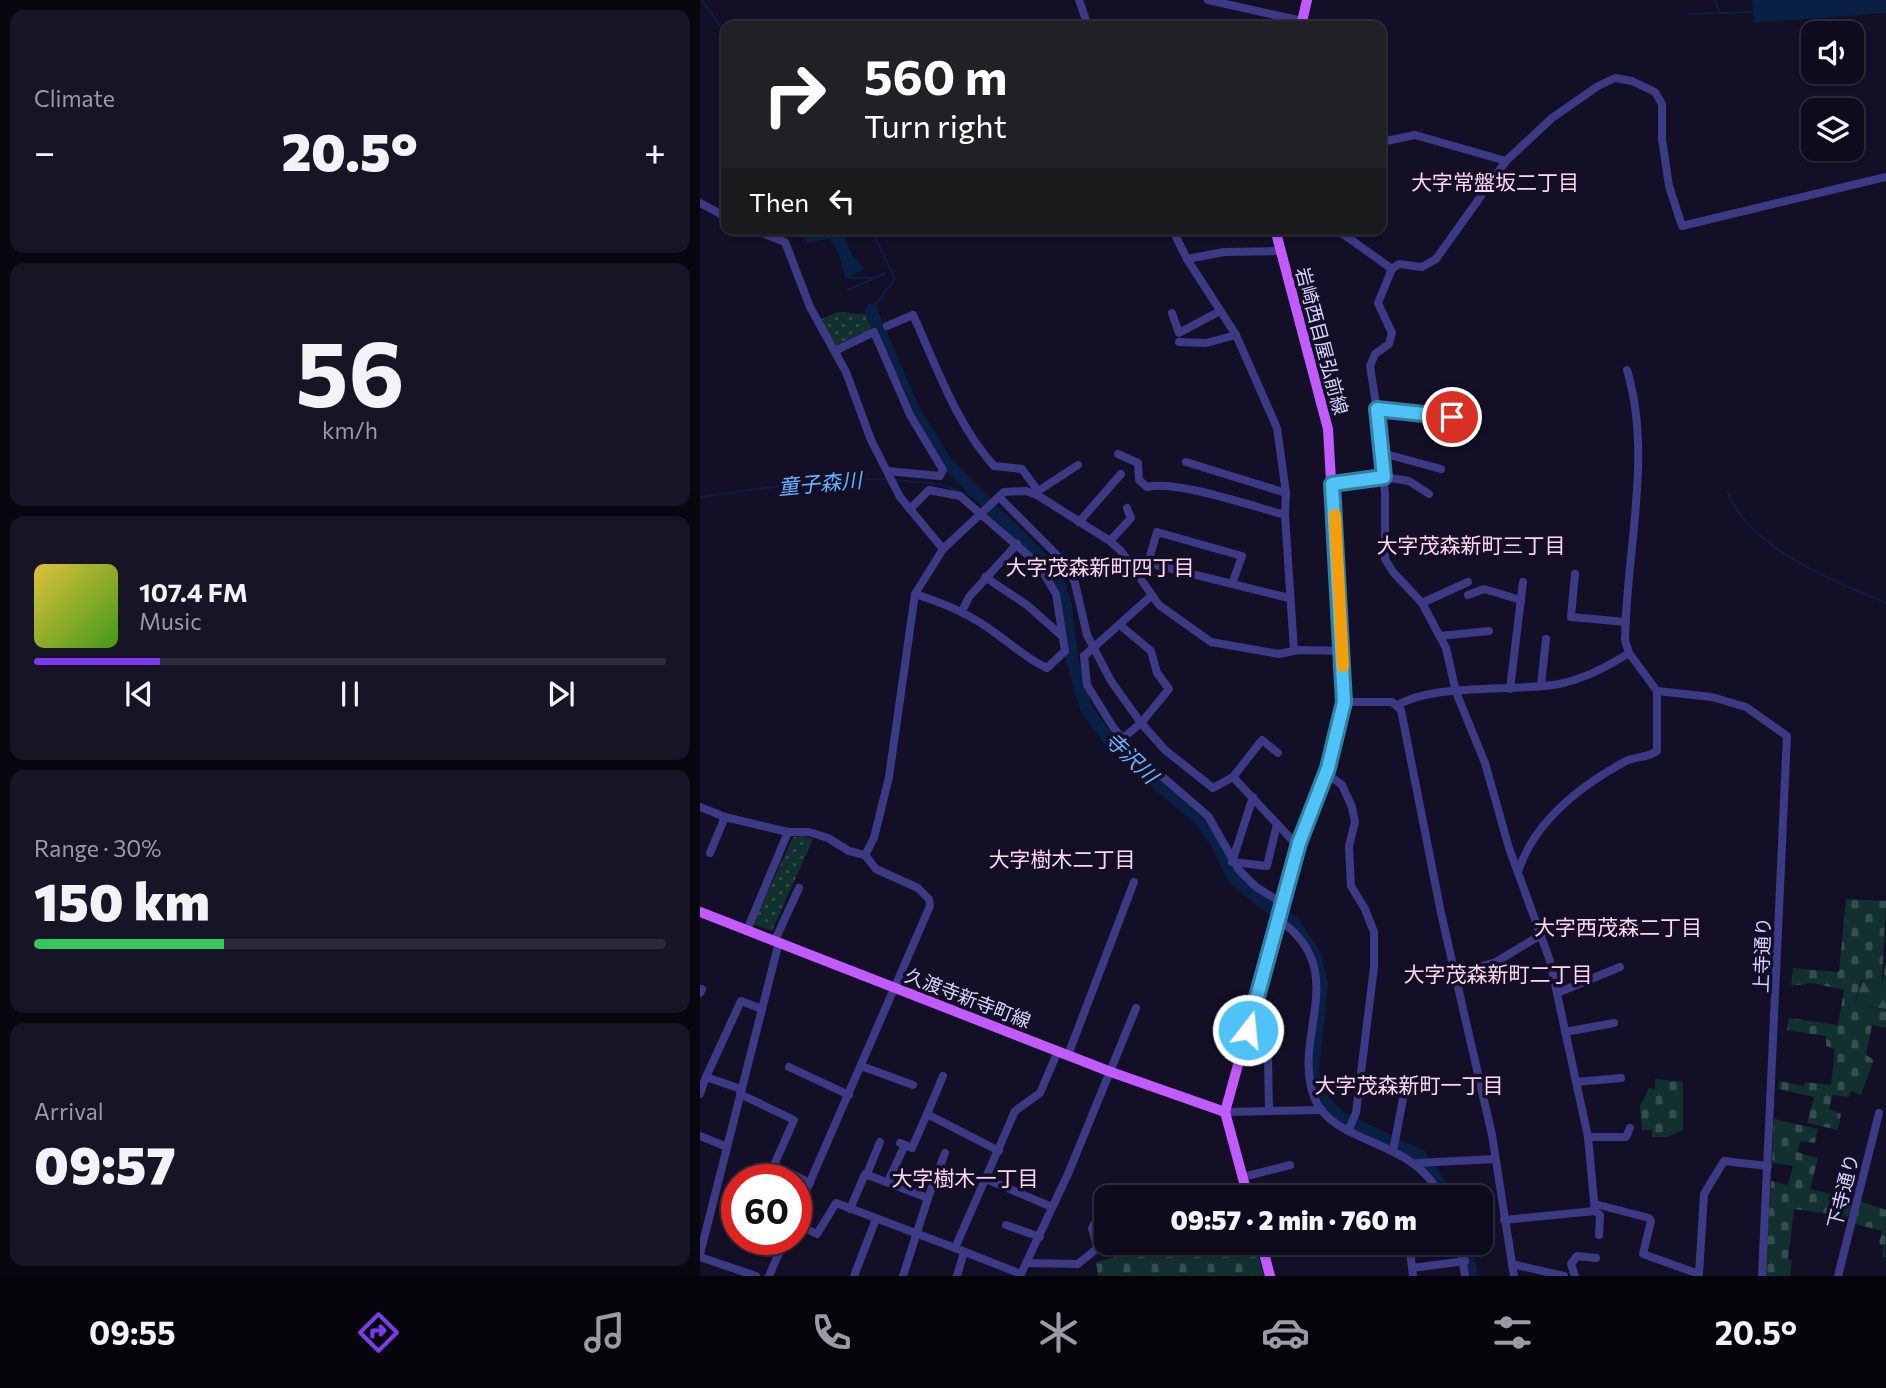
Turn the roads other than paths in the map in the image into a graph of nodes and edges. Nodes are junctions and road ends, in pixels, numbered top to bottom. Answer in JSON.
{"nodes":[{"id":1,"x":1079,"y":0,"type":"edge"},
{"id":2,"x":1209,"y":0,"type":"edge"},
{"id":3,"x":1307,"y":0,"type":"edge"},
{"id":4,"x":1086,"y":21,"type":"edge"},
{"id":5,"x":1290,"y":21,"type":"edge"},
{"id":6,"x":1303,"y":21,"type":"edge"},
{"id":7,"x":1386,"y":141,"type":"edge"},
{"id":8,"x":1506,"y":161,"type":"junction"},
{"id":9,"x":1886,"y":177,"type":"edge"},
{"id":10,"x":700,"y":204,"type":"edge"},
{"id":11,"x":721,"y":214,"type":"edge"},
{"id":12,"x":767,"y":235,"type":"edge"},
{"id":13,"x":1175,"y":235,"type":"edge"},
{"id":14,"x":1276,"y":235,"type":"edge"},
{"id":15,"x":1344,"y":235,"type":"edge"},
{"id":16,"x":1279,"y":251,"type":"junction"},
{"id":17,"x":1187,"y":259,"type":"junction"},
{"id":18,"x":1392,"y":269,"type":"junction"},
{"id":19,"x":1220,"y":311,"type":"junction"},
{"id":20,"x":1172,"y":313,"type":"dead end"},
{"id":21,"x":887,"y":326,"type":"dead end"},
{"id":22,"x":1236,"y":335,"type":"junction"},
{"id":23,"x":1179,"y":342,"type":"dead end"},
{"id":24,"x":835,"y":351,"type":"junction"},
{"id":25,"x":1627,"y":370,"type":"dead end"},
{"id":26,"x":1377,"y":409,"type":"junction"},
{"id":27,"x":1452,"y":417,"type":"dead end"},
{"id":28,"x":1382,"y":453,"type":"junction"},
{"id":29,"x":1118,"y":454,"type":"dead end"},
{"id":30,"x":1185,"y":462,"type":"dead end"},
{"id":31,"x":1078,"y":465,"type":"dead end"},
{"id":32,"x":1441,"y":470,"type":"dead end"},
{"id":33,"x":1121,"y":474,"type":"dead end"},
{"id":34,"x":890,"y":476,"type":"junction"},
{"id":35,"x":1384,"y":477,"type":"junction"},
{"id":36,"x":1332,"y":484,"type":"junction"},
{"id":37,"x":1037,"y":493,"type":"junction"},
{"id":38,"x":1286,"y":493,"type":"junction"},
{"id":39,"x":1429,"y":494,"type":"dead end"},
{"id":40,"x":997,"y":498,"type":"junction"},
{"id":41,"x":1127,"y":508,"type":"dead end"},
{"id":42,"x":910,"y":509,"type":"junction"},
{"id":43,"x":984,"y":512,"type":"junction"},
{"id":44,"x":1284,"y":515,"type":"junction"},
{"id":45,"x":1079,"y":522,"type":"junction"},
{"id":46,"x":1110,"y":541,"type":"junction"},
{"id":47,"x":1017,"y":544,"type":"junction"},
{"id":48,"x":943,"y":549,"type":"junction"},
{"id":49,"x":1148,"y":563,"type":"junction"},
{"id":50,"x":1575,"y":574,"type":"dead end"},
{"id":51,"x":1139,"y":576,"type":"junction"},
{"id":52,"x":985,"y":577,"type":"junction"},
{"id":53,"x":1468,"y":582,"type":"dead end"},
{"id":54,"x":1522,"y":582,"type":"dead end"},
{"id":55,"x":1232,"y":584,"type":"junction"},
{"id":56,"x":915,"y":594,"type":"junction"},
{"id":57,"x":1468,"y":595,"type":"dead end"},
{"id":58,"x":1151,"y":597,"type":"junction"},
{"id":59,"x":1289,"y":597,"type":"junction"},
{"id":60,"x":1521,"y":600,"type":"junction"},
{"id":61,"x":1422,"y":603,"type":"junction"},
{"id":62,"x":962,"y":611,"type":"junction"},
{"id":63,"x":1626,"y":622,"type":"junction"},
{"id":64,"x":1120,"y":625,"type":"junction"},
{"id":65,"x":1489,"y":631,"type":"dead end"},
{"id":66,"x":1062,"y":636,"type":"junction"},
{"id":67,"x":1440,"y":636,"type":"junction"},
{"id":68,"x":1546,"y":639,"type":"dead end"},
{"id":69,"x":1094,"y":649,"type":"junction"},
{"id":70,"x":1294,"y":651,"type":"junction"},
{"id":71,"x":1343,"y":651,"type":"junction"},
{"id":72,"x":1067,"y":652,"type":"junction"},
{"id":73,"x":1629,"y":653,"type":"junction"},
{"id":74,"x":1082,"y":656,"type":"junction"},
{"id":75,"x":1541,"y":685,"type":"junction"},
{"id":76,"x":1510,"y":689,"type":"junction"},
{"id":77,"x":1657,"y":691,"type":"junction"},
{"id":78,"x":1456,"y":692,"type":"junction"},
{"id":79,"x":1344,"y":702,"type":"junction"},
{"id":80,"x":1398,"y":705,"type":"junction"},
{"id":81,"x":1141,"y":723,"type":"junction"},
{"id":82,"x":1123,"y":738,"type":"junction"},
{"id":83,"x":1278,"y":753,"type":"dead end"},
{"id":84,"x":1326,"y":773,"type":"junction"},
{"id":85,"x":1233,"y":777,"type":"junction"},
{"id":86,"x":1252,"y":797,"type":"junction"},
{"id":87,"x":700,"y":807,"type":"edge"},
{"id":88,"x":725,"y":817,"type":"junction"},
{"id":89,"x":1277,"y":824,"type":"junction"},
{"id":90,"x":788,"y":832,"type":"junction"},
{"id":91,"x":1299,"y":843,"type":"junction"},
{"id":92,"x":710,"y":853,"type":"dead end"},
{"id":93,"x":865,"y":855,"type":"junction"},
{"id":94,"x":1232,"y":862,"type":"junction"},
{"id":95,"x":1518,"y":872,"type":"junction"},
{"id":96,"x":1134,"y":882,"type":"dead end"},
{"id":97,"x":799,"y":888,"type":"dead end"},
{"id":98,"x":1280,"y":911,"type":"junction"},
{"id":99,"x":700,"y":912,"type":"edge"},
{"id":100,"x":747,"y":930,"type":"junction"},
{"id":101,"x":1539,"y":936,"type":"junction"},
{"id":102,"x":777,"y":941,"type":"junction"},
{"id":103,"x":1620,"y":967,"type":"dead end"},
{"id":104,"x":1457,"y":974,"type":"junction"},
{"id":105,"x":894,"y":987,"type":"junction"},
{"id":106,"x":1557,"y":993,"type":"junction"},
{"id":107,"x":1136,"y":1008,"type":"dead end"},
{"id":108,"x":762,"y":1009,"type":"junction"},
{"id":109,"x":1614,"y":1023,"type":"dead end"},
{"id":110,"x":1565,"y":1032,"type":"junction"},
{"id":111,"x":1063,"y":1053,"type":"junction"},
{"id":112,"x":1268,"y":1060,"type":"dead end"},
{"id":113,"x":861,"y":1066,"type":"junction"},
{"id":114,"x":789,"y":1067,"type":"dead end"},
{"id":115,"x":1111,"y":1072,"type":"junction"},
{"id":116,"x":943,"y":1076,"type":"dead end"},
{"id":117,"x":706,"y":1077,"type":"junction"},
{"id":118,"x":1621,"y":1078,"type":"dead end"},
{"id":119,"x":1576,"y":1083,"type":"junction"},
{"id":120,"x":913,"y":1085,"type":"dead end"},
{"id":121,"x":741,"y":1092,"type":"junction"},
{"id":122,"x":700,"y":1094,"type":"edge"},
{"id":123,"x":1404,"y":1094,"type":"dead end"},
{"id":124,"x":849,"y":1095,"type":"junction"},
{"id":125,"x":1269,"y":1111,"type":"junction"},
{"id":126,"x":1322,"y":1111,"type":"junction"},
{"id":127,"x":1225,"y":1112,"type":"junction"},
{"id":128,"x":1879,"y":1113,"type":"dead end"},
{"id":129,"x":927,"y":1114,"type":"junction"},
{"id":130,"x":1350,"y":1127,"type":"junction"},
{"id":131,"x":1630,"y":1128,"type":"dead end"},
{"id":132,"x":700,"y":1136,"type":"edge"},
{"id":133,"x":1588,"y":1137,"type":"junction"},
{"id":134,"x":880,"y":1142,"type":"dead end"},
{"id":135,"x":727,"y":1147,"type":"junction"},
{"id":136,"x":999,"y":1151,"type":"junction"},
{"id":137,"x":1393,"y":1151,"type":"junction"},
{"id":138,"x":945,"y":1153,"type":"dead end"},
{"id":139,"x":1495,"y":1159,"type":"junction"},
{"id":140,"x":1417,"y":1163,"type":"junction"},
{"id":141,"x":774,"y":1164,"type":"edge"},
{"id":142,"x":1290,"y":1165,"type":"dead end"},
{"id":143,"x":1767,"y":1173,"type":"junction"},
{"id":144,"x":867,"y":1174,"type":"junction"},
{"id":145,"x":1243,"y":1177,"type":"junction"},
{"id":146,"x":812,"y":1178,"type":"edge"},
{"id":147,"x":986,"y":1179,"type":"junction"},
{"id":148,"x":888,"y":1181,"type":"junction"},
{"id":149,"x":1245,"y":1185,"type":"edge"},
{"id":150,"x":1435,"y":1185,"type":"edge"},
{"id":151,"x":928,"y":1198,"type":"junction"},
{"id":152,"x":1052,"y":1206,"type":"junction"},
{"id":153,"x":1595,"y":1208,"type":"junction"},
{"id":154,"x":850,"y":1209,"type":"junction"},
{"id":155,"x":876,"y":1219,"type":"junction"},
{"id":156,"x":1504,"y":1220,"type":"junction"},
{"id":157,"x":1006,"y":1225,"type":"dead end"},
{"id":158,"x":812,"y":1231,"type":"edge"},
{"id":159,"x":917,"y":1232,"type":"junction"},
{"id":160,"x":1599,"y":1235,"type":"dead end"},
{"id":161,"x":1040,"y":1237,"type":"junction"},
{"id":162,"x":960,"y":1250,"type":"junction"},
{"id":163,"x":1094,"y":1250,"type":"edge"},
{"id":164,"x":778,"y":1255,"type":"edge"},
{"id":165,"x":1264,"y":1255,"type":"edge"},
{"id":166,"x":1463,"y":1255,"type":"edge"},
{"id":167,"x":700,"y":1256,"type":"edge"},
{"id":168,"x":1596,"y":1258,"type":"dead end"},
{"id":169,"x":1465,"y":1261,"type":"junction"},
{"id":170,"x":1027,"y":1263,"type":"junction"},
{"id":171,"x":1512,"y":1264,"type":"junction"},
{"id":172,"x":1412,"y":1272,"type":"edge"},
{"id":173,"x":1021,"y":1275,"type":"edge"},
{"id":174,"x":1699,"y":1275,"type":"edge"},
{"id":175,"x":755,"y":1276,"type":"edge"},
{"id":176,"x":769,"y":1276,"type":"edge"},
{"id":177,"x":854,"y":1276,"type":"edge"},
{"id":178,"x":903,"y":1276,"type":"edge"},
{"id":179,"x":957,"y":1276,"type":"edge"},
{"id":180,"x":1270,"y":1276,"type":"edge"},
{"id":181,"x":1465,"y":1276,"type":"edge"},
{"id":182,"x":1514,"y":1276,"type":"edge"},
{"id":183,"x":1564,"y":1276,"type":"edge"},
{"id":184,"x":1575,"y":1276,"type":"edge"},
{"id":185,"x":1762,"y":1276,"type":"edge"},
{"id":186,"x":1838,"y":1276,"type":"edge"}],
"edges":[{"from":1,"to":4,"type":"street"},
{"from":2,"to":5,"type":"street"},
{"from":3,"to":6,"type":"main road"},
{"from":7,"to":8,"type":"street"},
{"from":8,"to":9,"type":"street"},
{"from":8,"to":18,"type":"street"},
{"from":10,"to":11,"type":"street"},
{"from":12,"to":24,"type":"street"},
{"from":13,"to":17,"type":"street"},
{"from":14,"to":16,"type":"main road","name":"岩崎西目屋弘前線"},
{"from":15,"to":18,"type":"street"},
{"from":16,"to":17,"type":"street"},
{"from":16,"to":36,"type":"main road","name":"岩崎西目屋弘前線"},
{"from":17,"to":19,"type":"street"},
{"from":18,"to":26,"type":"street"},
{"from":19,"to":20,"type":"street"},
{"from":19,"to":22,"type":"street"},
{"from":21,"to":37,"type":"street"},
{"from":22,"to":23,"type":"street"},
{"from":22,"to":38,"type":"street"},
{"from":24,"to":34,"type":"street"},
{"from":24,"to":34,"type":"street"},
{"from":25,"to":63,"type":"street"},
{"from":26,"to":27,"type":"street"},
{"from":26,"to":28,"type":"street"},
{"from":28,"to":32,"type":"street"},
{"from":28,"to":35,"type":"street"},
{"from":29,"to":44,"type":"street"},
{"from":30,"to":38,"type":"street"},
{"from":31,"to":37,"type":"street"},
{"from":33,"to":45,"type":"street"},
{"from":34,"to":42,"type":"street"},
{"from":35,"to":36,"type":"street"},
{"from":35,"to":39,"type":"street"},
{"from":35,"to":61,"type":"street"},
{"from":36,"to":71,"type":"main road","name":"岩崎西目屋弘前線"},
{"from":37,"to":40,"type":"street"},
{"from":37,"to":45,"type":"street"},
{"from":38,"to":44,"type":"street"},
{"from":40,"to":43,"type":"street"},
{"from":40,"to":69,"type":"street"},
{"from":41,"to":46,"type":"street"},
{"from":42,"to":43,"type":"street"},
{"from":42,"to":48,"type":"street"},
{"from":43,"to":47,"type":"street"},
{"from":43,"to":48,"type":"street"},
{"from":44,"to":59,"type":"street"},
{"from":45,"to":46,"type":"street"},
{"from":46,"to":51,"type":"street"},
{"from":47,"to":52,"type":"street"},
{"from":47,"to":66,"type":"street"},
{"from":48,"to":56,"type":"street"},
{"from":49,"to":51,"type":"street"},
{"from":49,"to":55,"type":"street"},
{"from":49,"to":55,"type":"street"},
{"from":50,"to":63,"type":"street"},
{"from":51,"to":58,"type":"street"},
{"from":52,"to":62,"type":"street"},
{"from":52,"to":66,"type":"street"},
{"from":53,"to":61,"type":"street"},
{"from":54,"to":60,"type":"street"},
{"from":55,"to":59,"type":"street"},
{"from":56,"to":62,"type":"street"},
{"from":56,"to":93,"type":"street"},
{"from":57,"to":60,"type":"street"},
{"from":58,"to":64,"type":"street"},
{"from":58,"to":70,"type":"street"},
{"from":59,"to":70,"type":"street"},
{"from":60,"to":76,"type":"street"},
{"from":61,"to":67,"type":"street"},
{"from":62,"to":72,"type":"street"},
{"from":63,"to":73,"type":"street"},
{"from":64,"to":69,"type":"street"},
{"from":64,"to":81,"type":"street"},
{"from":65,"to":67,"type":"street"},
{"from":66,"to":72,"type":"street"},
{"from":67,"to":78,"type":"street"},
{"from":68,"to":75,"type":"street"},
{"from":69,"to":74,"type":"street"},
{"from":69,"to":81,"type":"street"},
{"from":70,"to":71,"type":"street"},
{"from":71,"to":79,"type":"main road","name":"岩崎西目屋弘前線"},
{"from":72,"to":74,"type":"street"},
{"from":73,"to":75,"type":"street"},
{"from":73,"to":77,"type":"street"},
{"from":74,"to":82,"type":"street"},
{"from":75,"to":76,"type":"street"},
{"from":76,"to":78,"type":"street"},
{"from":77,"to":95,"type":"street"},
{"from":77,"to":143,"type":"street","name":"上寺通り"},
{"from":78,"to":80,"type":"street"},
{"from":78,"to":95,"type":"street"},
{"from":79,"to":80,"type":"street"},
{"from":79,"to":84,"type":"main road","name":"岩崎西目屋弘前線"},
{"from":80,"to":104,"type":"street"},
{"from":81,"to":82,"type":"street"},
{"from":81,"to":85,"type":"street"},
{"from":82,"to":94,"type":"street"},
{"from":83,"to":85,"type":"street"},
{"from":84,"to":91,"type":"main road","name":"岩崎西目屋弘前線"},
{"from":84,"to":130,"type":"street"},
{"from":85,"to":86,"type":"street"},
{"from":86,"to":89,"type":"street"},
{"from":86,"to":94,"type":"street"},
{"from":87,"to":88,"type":"street"},
{"from":88,"to":90,"type":"street"},
{"from":88,"to":92,"type":"street"},
{"from":89,"to":91,"type":"street"},
{"from":89,"to":94,"type":"street"},
{"from":90,"to":93,"type":"street"},
{"from":90,"to":100,"type":"street"},
{"from":91,"to":98,"type":"main road","name":"岩崎西目屋弘前線"},
{"from":93,"to":105,"type":"street"},
{"from":94,"to":98,"type":"street"},
{"from":95,"to":101,"type":"street"},
{"from":96,"to":111,"type":"street"},
{"from":97,"to":102,"type":"street"},
{"from":98,"to":126,"type":"street"},
{"from":98,"to":127,"type":"main road","name":"岩崎西目屋弘前線"},
{"from":99,"to":100,"type":"main road","name":"久渡寺新寺町線"},
{"from":100,"to":102,"type":"main road","name":"久渡寺新寺町線"},
{"from":101,"to":104,"type":"street"},
{"from":101,"to":106,"type":"street"},
{"from":102,"to":105,"type":"main road","name":"久渡寺新寺町線"},
{"from":102,"to":108,"type":"street"},
{"from":103,"to":106,"type":"street"},
{"from":104,"to":139,"type":"street"},
{"from":105,"to":111,"type":"main road","name":"久渡寺新寺町線"},
{"from":105,"to":113,"type":"street"},
{"from":106,"to":110,"type":"street"},
{"from":107,"to":115,"type":"street"},
{"from":108,"to":117,"type":"street"},
{"from":108,"to":121,"type":"street"},
{"from":109,"to":110,"type":"street"},
{"from":110,"to":119,"type":"street"},
{"from":111,"to":115,"type":"main road","name":"久渡寺新寺町線"},
{"from":111,"to":136,"type":"street"},
{"from":112,"to":125,"type":"street"},
{"from":113,"to":120,"type":"street"},
{"from":113,"to":124,"type":"street"},
{"from":114,"to":124,"type":"street"},
{"from":115,"to":127,"type":"main road","name":"久渡寺新寺町線"},
{"from":115,"to":152,"type":"street"},
{"from":116,"to":129,"type":"street"},
{"from":117,"to":121,"type":"street"},
{"from":117,"to":122,"type":"street"},
{"from":118,"to":119,"type":"street"},
{"from":119,"to":133,"type":"street"},
{"from":121,"to":135,"type":"street"},
{"from":121,"to":141,"type":"street"},
{"from":123,"to":137,"type":"street"},
{"from":124,"to":146,"type":"street"},
{"from":125,"to":126,"type":"street"},
{"from":125,"to":127,"type":"street"},
{"from":126,"to":130,"type":"street"},
{"from":127,"to":145,"type":"main road"},
{"from":128,"to":186,"type":"street","name":"下寺通り"},
{"from":129,"to":136,"type":"street"},
{"from":129,"to":148,"type":"street"},
{"from":130,"to":137,"type":"street"},
{"from":131,"to":133,"type":"street"},
{"from":132,"to":135,"type":"street"},
{"from":133,"to":153,"type":"street"},
{"from":134,"to":144,"type":"street"},
{"from":135,"to":167,"type":"street"},
{"from":136,"to":147,"type":"street"},
{"from":137,"to":140,"type":"street"},
{"from":138,"to":151,"type":"street"},
{"from":139,"to":140,"type":"street"},
{"from":139,"to":156,"type":"street"},
{"from":140,"to":150,"type":"street"},
{"from":142,"to":145,"type":"street"},
{"from":143,"to":174,"type":"street"},
{"from":143,"to":185,"type":"street","name":"上寺通り"},
{"from":144,"to":148,"type":"street"},
{"from":144,"to":154,"type":"street"},
{"from":145,"to":149,"type":"main road"},
{"from":147,"to":152,"type":"street"},
{"from":147,"to":162,"type":"street"},
{"from":148,"to":151,"type":"street"},
{"from":151,"to":159,"type":"street"},
{"from":152,"to":161,"type":"street"},
{"from":153,"to":156,"type":"street"},
{"from":153,"to":160,"type":"street"},
{"from":153,"to":174,"type":"street"},
{"from":154,"to":155,"type":"street"},
{"from":154,"to":158,"type":"street"},
{"from":155,"to":159,"type":"street"},
{"from":155,"to":177,"type":"street"},
{"from":156,"to":171,"type":"street"},
{"from":157,"to":161,"type":"street"},
{"from":159,"to":162,"type":"street"},
{"from":159,"to":178,"type":"street"},
{"from":161,"to":170,"type":"street"},
{"from":162,"to":173,"type":"street"},
{"from":162,"to":179,"type":"street"},
{"from":163,"to":170,"type":"street"},
{"from":164,"to":176,"type":"street"},
{"from":165,"to":180,"type":"main road"},
{"from":166,"to":169,"type":"street"},
{"from":167,"to":175,"type":"street"},
{"from":168,"to":184,"type":"street"},
{"from":169,"to":172,"type":"street"},
{"from":169,"to":181,"type":"street"},
{"from":170,"to":173,"type":"street"},
{"from":171,"to":182,"type":"street"},
{"from":171,"to":183,"type":"street"}]}
